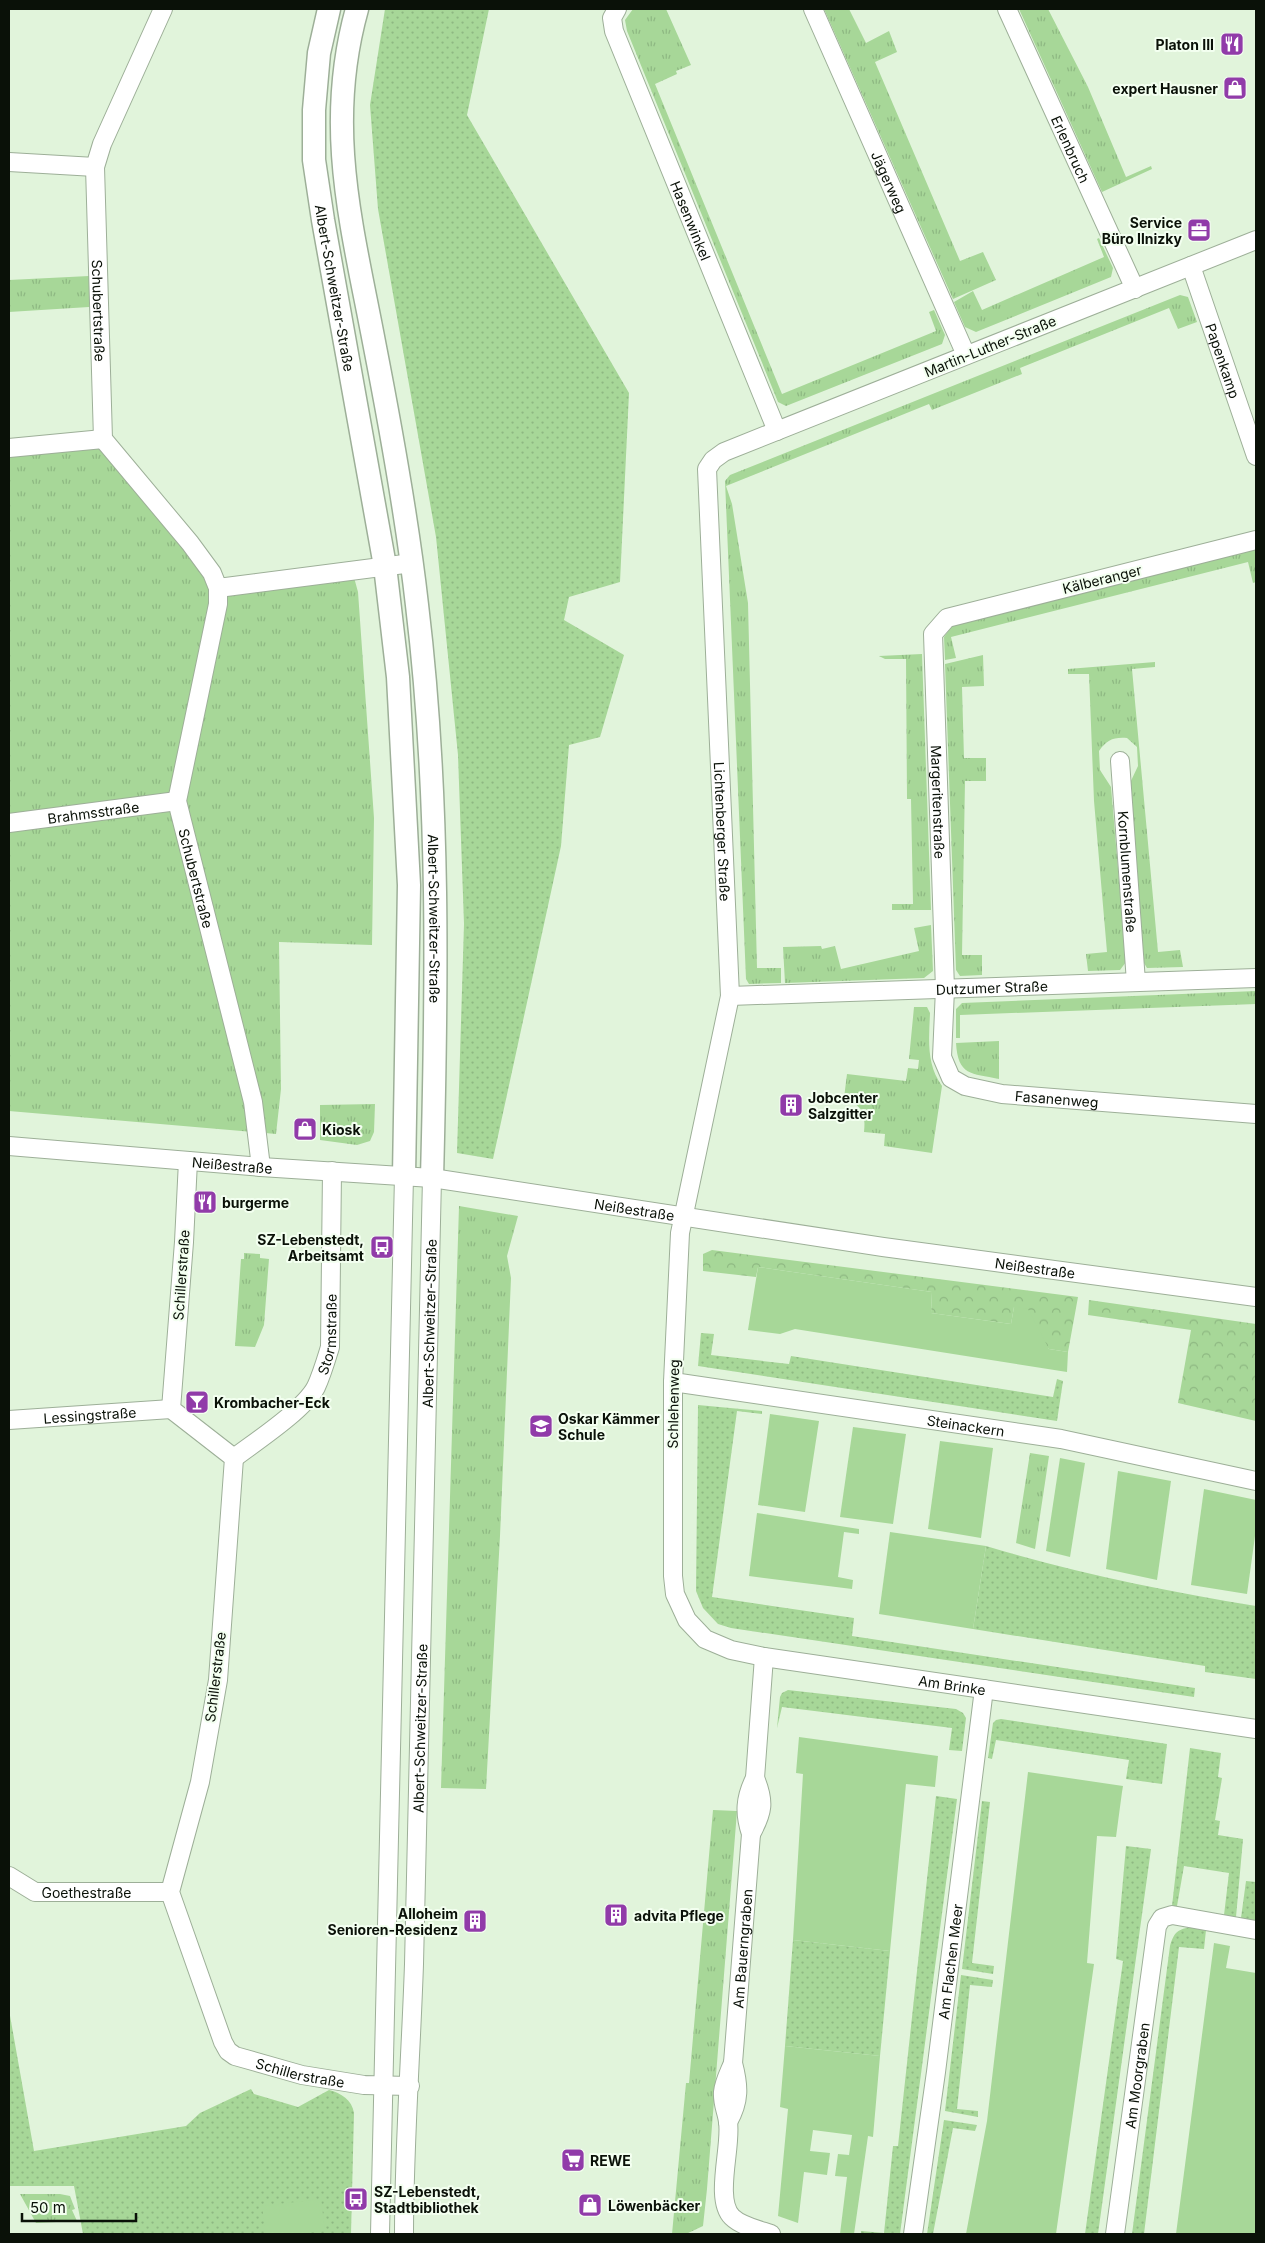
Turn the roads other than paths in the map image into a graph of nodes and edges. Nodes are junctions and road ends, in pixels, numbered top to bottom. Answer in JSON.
{"nodes":[{"id":1,"x":163,"y":9,"type":"edge"},
{"id":2,"x":328,"y":9,"type":"edge"},
{"id":3,"x":616,"y":9,"type":"edge"},
{"id":4,"x":813,"y":9,"type":"edge"},
{"id":5,"x":1007,"y":9,"type":"edge"},
{"id":6,"x":354,"y":10,"type":"edge"},
{"id":7,"x":9,"y":162,"type":"edge"},
{"id":8,"x":95,"y":167,"type":"junction"},
{"id":9,"x":1256,"y":240,"type":"edge"},
{"id":10,"x":1191,"y":266,"type":"junction"},
{"id":11,"x":1135,"y":289,"type":"junction"},
{"id":12,"x":966,"y":355,"type":"junction"},
{"id":13,"x":777,"y":431,"type":"junction"},
{"id":14,"x":103,"y":439,"type":"junction"},
{"id":15,"x":9,"y":448,"type":"edge"},
{"id":16,"x":724,"y":452,"type":"joint"},
{"id":17,"x":1256,"y":456,"type":"edge"},
{"id":18,"x":1256,"y":540,"type":"edge"},
{"id":19,"x":412,"y":563,"type":"junction"},
{"id":20,"x":385,"y":566,"type":"junction"},
{"id":21,"x":218,"y":588,"type":"junction"},
{"id":22,"x":947,"y":618,"type":"joint"},
{"id":23,"x":1120,"y":761,"type":"dead end"},
{"id":24,"x":177,"y":801,"type":"junction"},
{"id":25,"x":9,"y":823,"type":"edge"},
{"id":26,"x":1256,"y":978,"type":"edge"},
{"id":27,"x":1136,"y":982,"type":"junction"},
{"id":28,"x":945,"y":989,"type":"junction"},
{"id":29,"x":730,"y":996,"type":"junction"},
{"id":30,"x":1256,"y":1114,"type":"edge"},
{"id":31,"x":9,"y":1146,"type":"edge"},
{"id":32,"x":188,"y":1161,"type":"junction"},
{"id":33,"x":261,"y":1167,"type":"junction"},
{"id":34,"x":332,"y":1171,"type":"junction"},
{"id":35,"x":404,"y":1176,"type":"junction"},
{"id":36,"x":432,"y":1178,"type":"junction"},
{"id":37,"x":683,"y":1215,"type":"junction"},
{"id":38,"x":1256,"y":1297,"type":"edge"},
{"id":39,"x":673,"y":1382,"type":"junction"},
{"id":40,"x":170,"y":1409,"type":"junction"},
{"id":41,"x":9,"y":1420,"type":"edge"},
{"id":42,"x":234,"y":1458,"type":"junction"},
{"id":43,"x":1256,"y":1481,"type":"edge"},
{"id":44,"x":675,"y":1594,"type":"joint"},
{"id":45,"x":764,"y":1656,"type":"junction"},
{"id":46,"x":984,"y":1689,"type":"junction"},
{"id":47,"x":1256,"y":1729,"type":"edge"},
{"id":48,"x":9,"y":1876,"type":"edge"},
{"id":49,"x":170,"y":1892,"type":"junction"},
{"id":50,"x":1256,"y":1930,"type":"edge"},
{"id":51,"x":383,"y":2085,"type":"junction"},
{"id":52,"x":410,"y":2086,"type":"junction"},
{"id":53,"x":380,"y":2234,"type":"edge"},
{"id":54,"x":404,"y":2234,"type":"edge"},
{"id":55,"x":771,"y":2234,"type":"edge"},
{"id":56,"x":912,"y":2234,"type":"edge"},
{"id":57,"x":1115,"y":2234,"type":"edge"}],
"edges":[{"from":1,"to":8,"type":"street","name":"Schubertstraße"},
{"from":2,"to":20,"type":"main road","name":"Albert-Schweitzer-Straße"},
{"from":3,"to":13,"type":"street","name":"Hasenwinkel"},
{"from":4,"to":12,"type":"street","name":"Jägerweg"},
{"from":5,"to":11,"type":"street","name":"Erlenbruch"},
{"from":6,"to":19,"type":"main road","name":"Albert-Schweitzer-Straße"},
{"from":7,"to":8,"type":"street"},
{"from":8,"to":14,"type":"street","name":"Schubertstraße"},
{"from":9,"to":10,"type":"street","name":"Martin-Luther-Straße"},
{"from":10,"to":11,"type":"street","name":"Martin-Luther-Straße"},
{"from":10,"to":17,"type":"street","name":"Papenkamp"},
{"from":11,"to":12,"type":"street","name":"Martin-Luther-Straße"},
{"from":12,"to":13,"type":"street","name":"Martin-Luther-Straße"},
{"from":13,"to":16,"type":"street","name":"Martin-Luther-Straße"},
{"from":14,"to":15,"type":"street"},
{"from":14,"to":21,"type":"street"},
{"from":16,"to":29,"type":"street","name":"Lichtenberger Straße"},
{"from":18,"to":22,"type":"street","name":"Kälberanger"},
{"from":19,"to":20,"type":"street"},
{"from":19,"to":36,"type":"main road","name":"Albert-Schweitzer-Straße"},
{"from":20,"to":21,"type":"street"},
{"from":20,"to":35,"type":"main road","name":"Albert-Schweitzer-Straße"},
{"from":21,"to":24,"type":"street","name":"Schubertstraße"},
{"from":22,"to":28,"type":"street","name":"Margeritenstraße"},
{"from":23,"to":27,"type":"street","name":"Kornblumenstraße"},
{"from":24,"to":25,"type":"street","name":"Brahmsstraße"},
{"from":24,"to":33,"type":"street","name":"Schubertstraße"},
{"from":26,"to":27,"type":"street","name":"Dutzumer Straße"},
{"from":27,"to":28,"type":"street","name":"Dutzumer Straße"},
{"from":28,"to":29,"type":"street","name":"Dutzumer Straße"},
{"from":28,"to":30,"type":"street","name":"Fasanenweg"},
{"from":29,"to":37,"type":"street","name":"Lichtenberger Straße"},
{"from":31,"to":32,"type":"street","name":"Neißestraße"},
{"from":32,"to":33,"type":"street","name":"Neißestraße"},
{"from":32,"to":40,"type":"street","name":"Schillerstraße"},
{"from":33,"to":34,"type":"street","name":"Neißestraße"},
{"from":34,"to":35,"type":"street","name":"Neißestraße"},
{"from":34,"to":42,"type":"street","name":"Stormstraße"},
{"from":35,"to":36,"type":"street","name":"Neißestraße"},
{"from":35,"to":51,"type":"street","name":"Albert-Schweitzer-Straße"},
{"from":36,"to":37,"type":"street","name":"Neißestraße"},
{"from":36,"to":52,"type":"street","name":"Albert-Schweitzer-Straße"},
{"from":37,"to":38,"type":"street","name":"Neißestraße"},
{"from":37,"to":39,"type":"street","name":"Schlehenweg"},
{"from":39,"to":43,"type":"street","name":"Steinackern"},
{"from":39,"to":44,"type":"street","name":"Schlehenweg"},
{"from":40,"to":41,"type":"street","name":"Lessingstraße"},
{"from":40,"to":42,"type":"street"},
{"from":42,"to":49,"type":"street","name":"Schillerstraße"},
{"from":44,"to":45,"type":"street","name":"Am Brinke"},
{"from":45,"to":46,"type":"street","name":"Am Brinke"},
{"from":45,"to":55,"type":"street","name":"Am Bauerngraben"},
{"from":46,"to":47,"type":"street","name":"Am Brinke"},
{"from":46,"to":56,"type":"street","name":"Am Flachen Meer"},
{"from":48,"to":49,"type":"street","name":"Goethestraße"},
{"from":49,"to":51,"type":"street","name":"Schillerstraße"},
{"from":50,"to":57,"type":"street","name":"Am Moorgraben"},
{"from":51,"to":52,"type":"street"},
{"from":51,"to":53,"type":"street","name":"Albert-Schweitzer-Straße"},
{"from":52,"to":54,"type":"street","name":"Albert-Schweitzer-Straße"}]}
